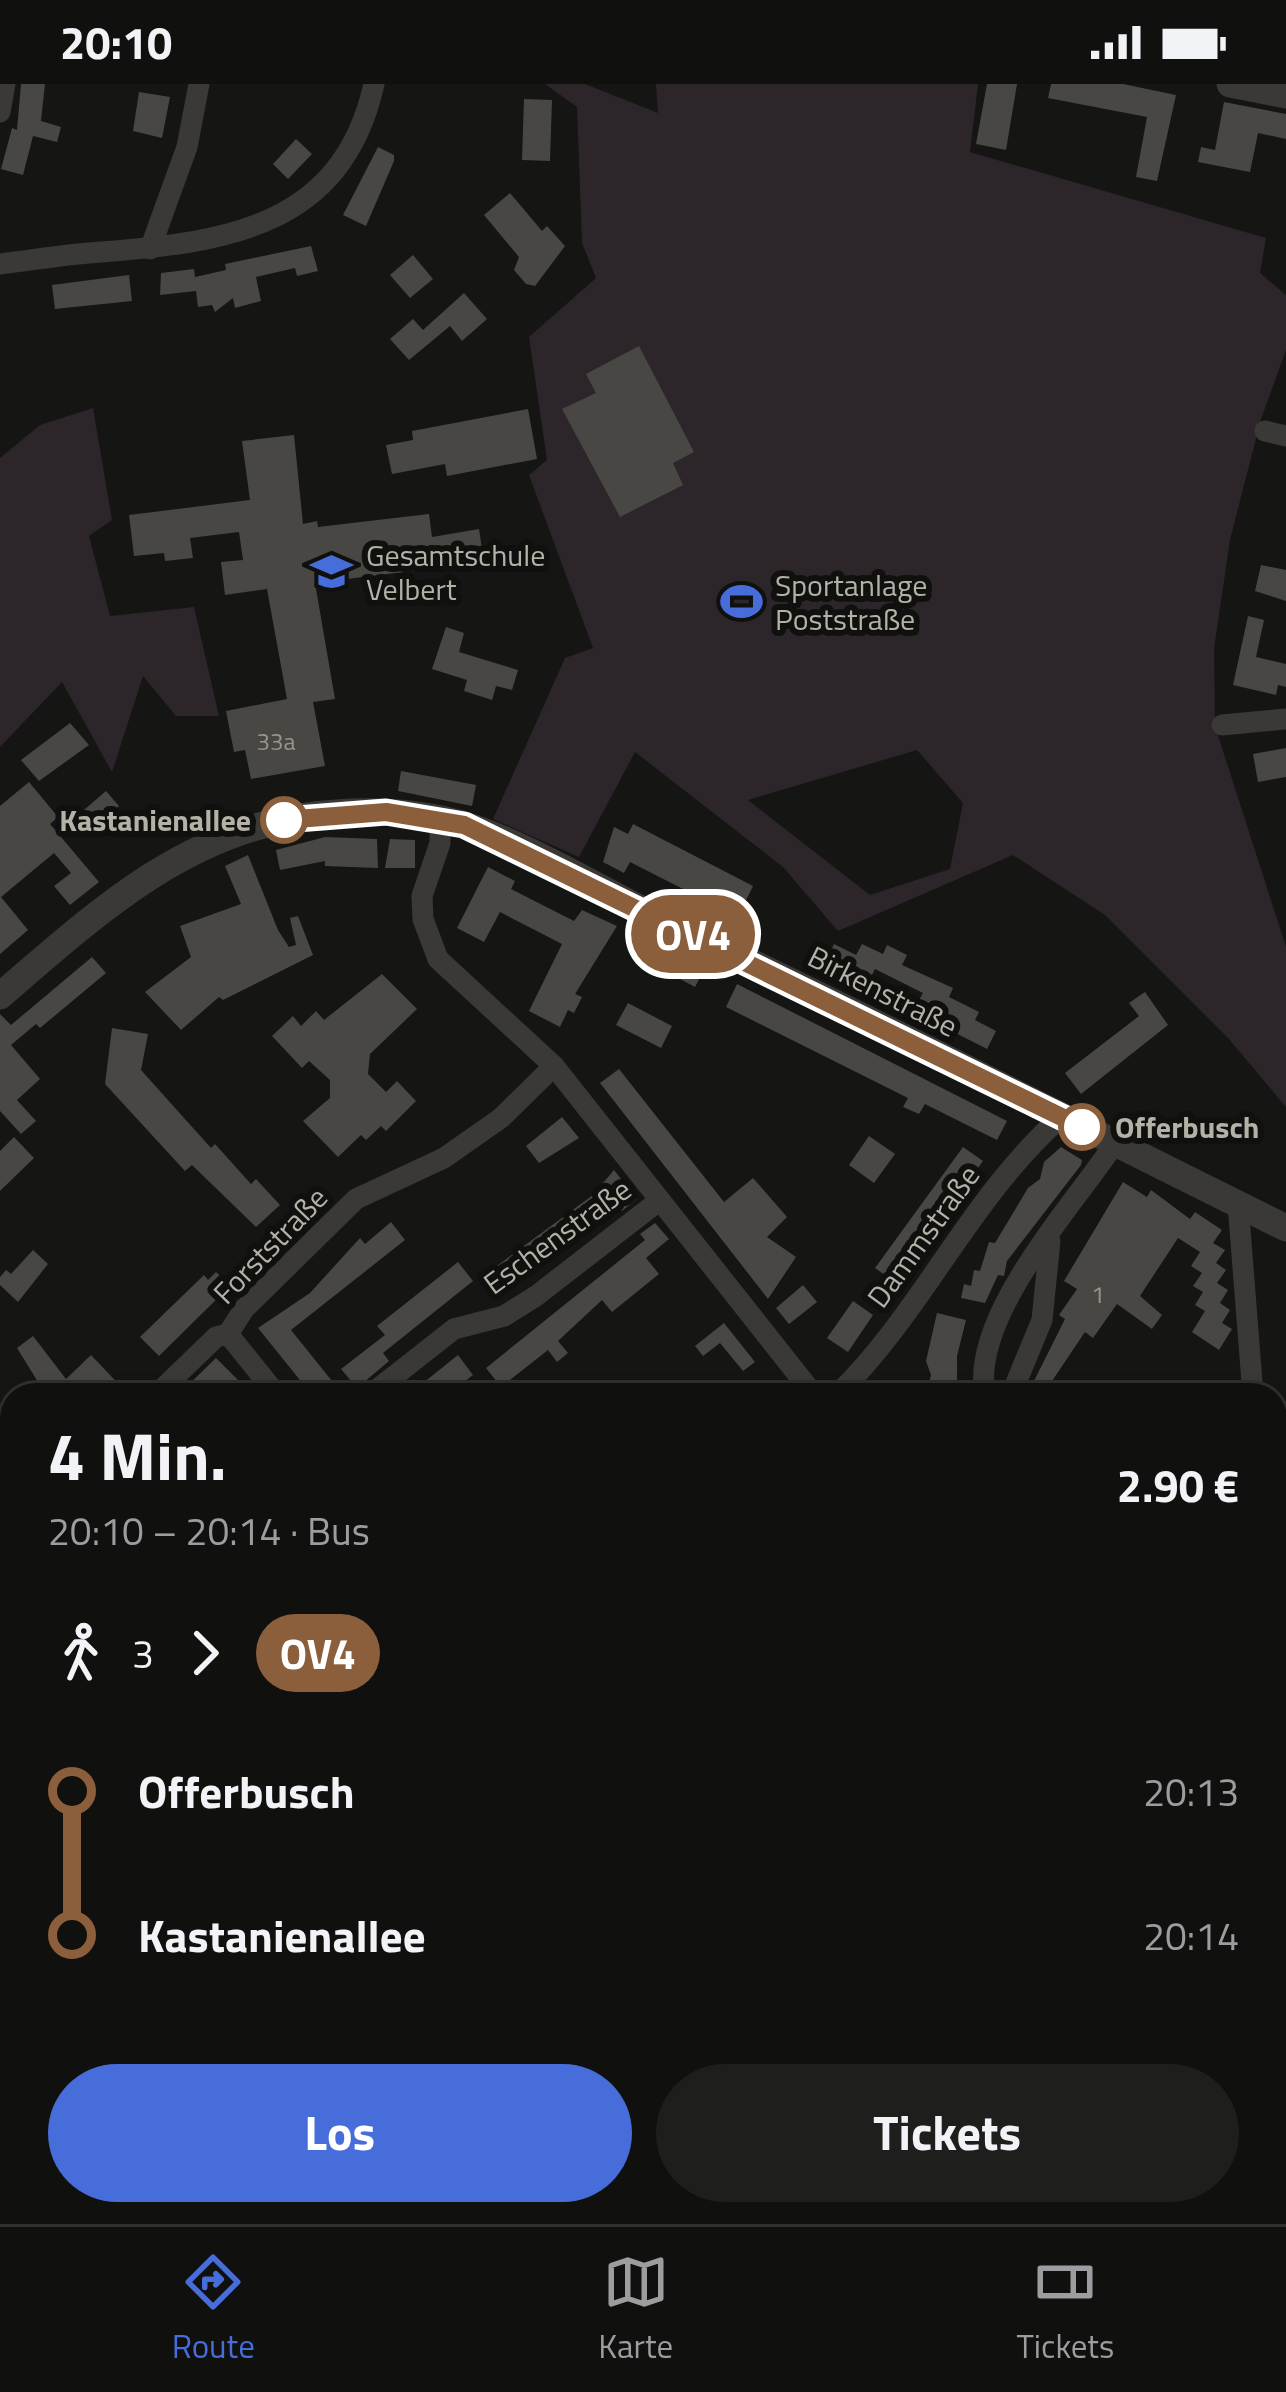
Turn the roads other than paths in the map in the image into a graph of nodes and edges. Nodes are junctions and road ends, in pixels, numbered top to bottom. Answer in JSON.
{"nodes":[{"id":1,"x":5,"y":84,"type":"edge"},
{"id":2,"x":199,"y":84,"type":"edge"},
{"id":3,"x":374,"y":84,"type":"edge"},
{"id":4,"x":1230,"y":84,"type":"edge"},
{"id":5,"x":1269,"y":89,"type":"edge"},
{"id":6,"x":0,"y":112,"type":"edge"},
{"id":7,"x":150,"y":249,"type":"junction"},
{"id":8,"x":0,"y":264,"type":"edge"},
{"id":9,"x":1286,"y":719,"type":"edge"},
{"id":10,"x":1222,"y":724,"type":"dead end"},
{"id":11,"x":440,"y":819,"type":"junction"},
{"id":12,"x":0,"y":996,"type":"edge"},
{"id":13,"x":554,"y":1066,"type":"junction"},
{"id":14,"x":1061,"y":1117,"type":"junction"},
{"id":15,"x":1115,"y":1143,"type":"junction"},
{"id":16,"x":659,"y":1200,"type":"junction"},
{"id":17,"x":1238,"y":1204,"type":"junction"},
{"id":18,"x":1286,"y":1228,"type":"edge"},
{"id":19,"x":1051,"y":1238,"type":"junction"},
{"id":20,"x":228,"y":1334,"type":"junction"},
{"id":21,"x":854,"y":1378,"type":"edge"},
{"id":22,"x":168,"y":1383,"type":"edge"},
{"id":23,"x":267,"y":1383,"type":"edge"},
{"id":24,"x":385,"y":1383,"type":"edge"},
{"id":25,"x":804,"y":1383,"type":"edge"},
{"id":26,"x":983,"y":1383,"type":"edge"},
{"id":27,"x":1016,"y":1383,"type":"edge"},
{"id":28,"x":1252,"y":1383,"type":"edge"}],
"edges":[{"from":1,"to":6,"type":"street"},
{"from":2,"to":7,"type":"street"},
{"from":3,"to":7,"type":"street"},
{"from":4,"to":5,"type":"street"},
{"from":7,"to":8,"type":"street"},
{"from":9,"to":10,"type":"street"},
{"from":11,"to":12,"type":"street","name":"Birkenstraße"},
{"from":11,"to":13,"type":"street"},
{"from":11,"to":14,"type":"street","name":"Birkenstraße"},
{"from":13,"to":16,"type":"street"},
{"from":13,"to":20,"type":"street","name":"Forststraße"},
{"from":14,"to":15,"type":"street","name":"Birkenstraße"},
{"from":14,"to":21,"type":"street","name":"Dammstraße"},
{"from":15,"to":17,"type":"street","name":"Birkenstraße"},
{"from":15,"to":19,"type":"street"},
{"from":16,"to":24,"type":"street","name":"Eschenstraße"},
{"from":16,"to":25,"type":"street"},
{"from":17,"to":18,"type":"street","name":"Birkenstraße"},
{"from":17,"to":28,"type":"street"},
{"from":19,"to":26,"type":"street"},
{"from":19,"to":27,"type":"street"},
{"from":20,"to":22,"type":"street","name":"Forststraße"},
{"from":20,"to":23,"type":"street"}]}
